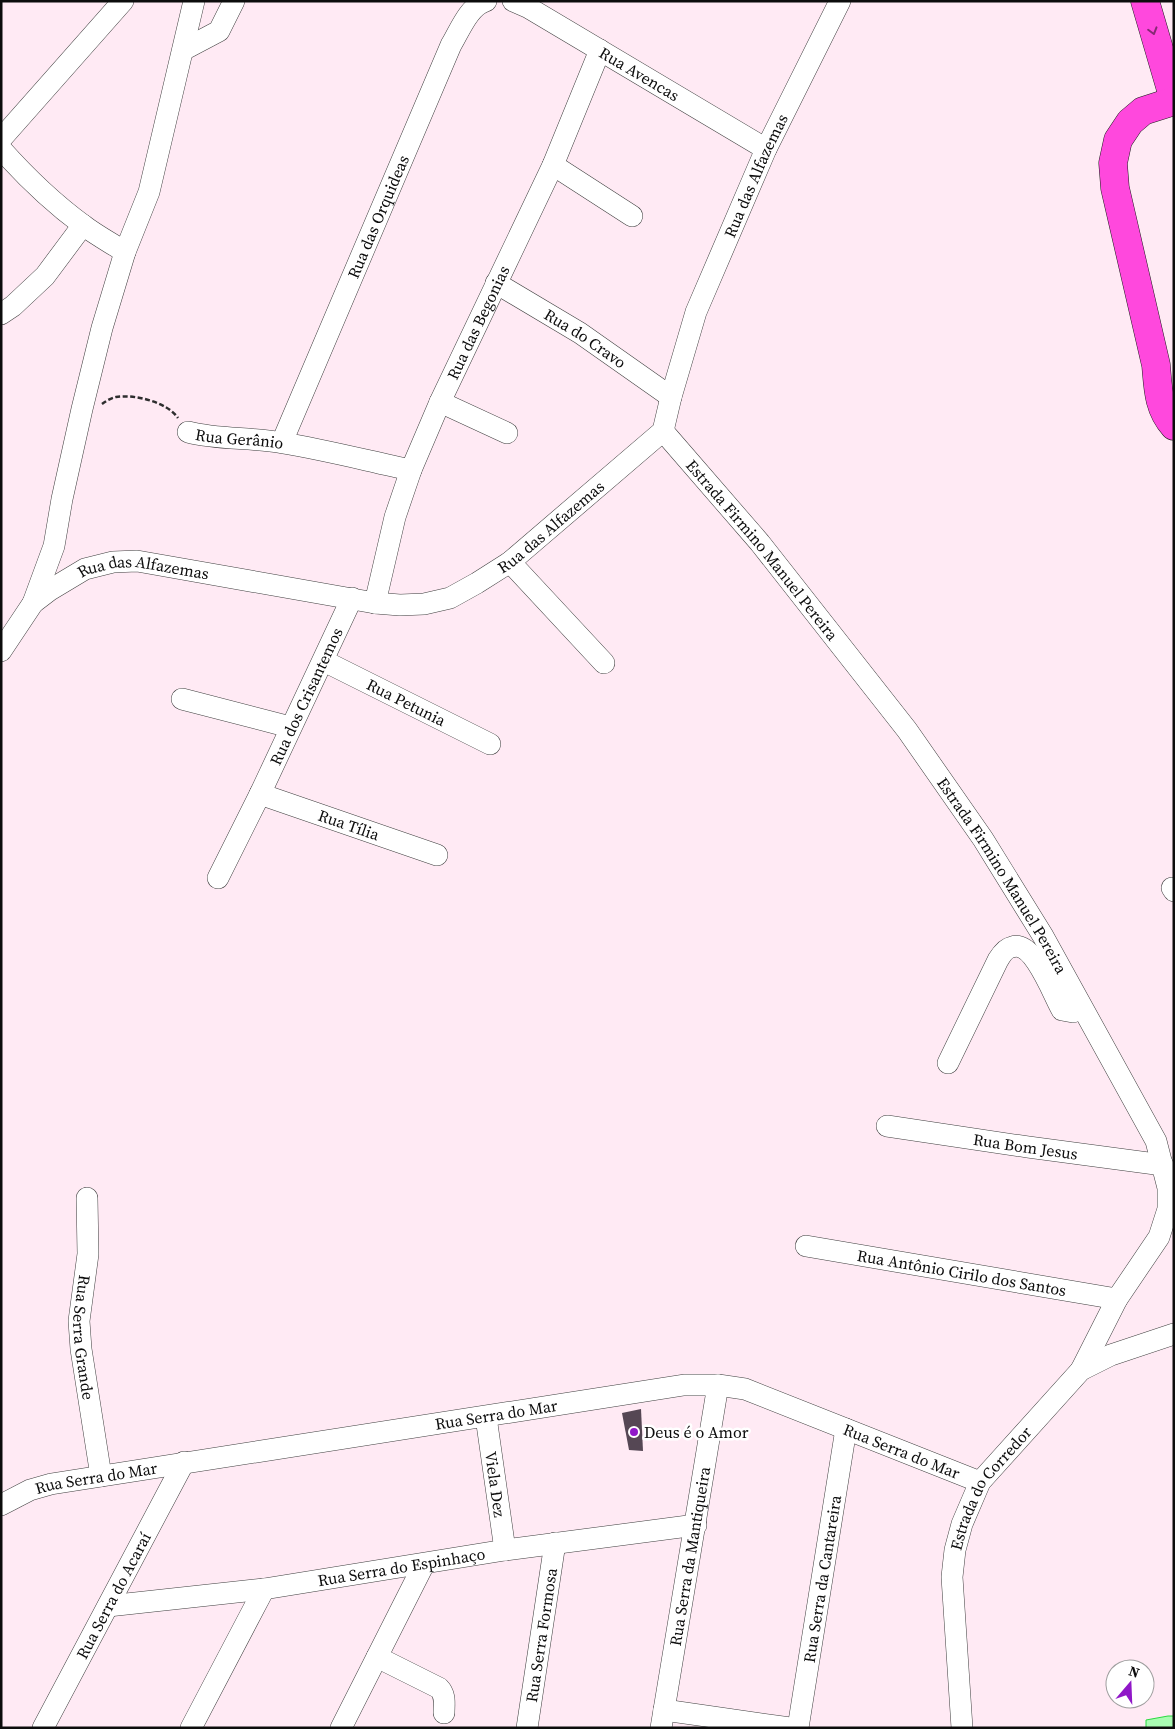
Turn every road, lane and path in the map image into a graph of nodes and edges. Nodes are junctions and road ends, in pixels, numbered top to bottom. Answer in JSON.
{"nodes":[{"id":1,"x":123,"y":1,"type":"edge"},
{"id":2,"x":194,"y":1,"type":"edge"},
{"id":3,"x":234,"y":1,"type":"edge"},
{"id":4,"x":486,"y":1,"type":"edge"},
{"id":5,"x":513,"y":1,"type":"edge"},
{"id":6,"x":840,"y":1,"type":"edge"},
{"id":7,"x":1145,"y":1,"type":"edge"},
{"id":8,"x":183,"y":50,"type":"junction"},
{"id":9,"x":600,"y":50,"type":"junction"},
{"id":10,"x":1174,"y":101,"type":"edge"},
{"id":11,"x":1,"y":139,"type":"edge"},
{"id":12,"x":766,"y":148,"type":"junction"},
{"id":13,"x":1,"y":149,"type":"edge"},
{"id":14,"x":553,"y":165,"type":"junction"},
{"id":15,"x":632,"y":216,"type":"dead end"},
{"id":16,"x":83,"y":225,"type":"junction"},
{"id":17,"x":125,"y":252,"type":"junction"},
{"id":18,"x":496,"y":284,"type":"junction"},
{"id":19,"x":1,"y":314,"type":"edge"},
{"id":20,"x":1156,"y":365,"type":"junction"},
{"id":21,"x":671,"y":397,"type":"junction"},
{"id":22,"x":1174,"y":400,"type":"edge"},
{"id":23,"x":440,"y":402,"type":"junction"},
{"id":24,"x":82,"y":409,"type":"junction"},
{"id":25,"x":1174,"y":426,"type":"edge"},
{"id":26,"x":663,"y":431,"type":"junction"},
{"id":27,"x":188,"y":432,"type":"joint"},
{"id":28,"x":507,"y":434,"type":"dead end"},
{"id":29,"x":282,"y":442,"type":"junction"},
{"id":30,"x":411,"y":470,"type":"junction"},
{"id":31,"x":510,"y":562,"type":"junction"},
{"id":32,"x":352,"y":598,"type":"junction"},
{"id":33,"x":33,"y":603,"type":"junction"},
{"id":34,"x":375,"y":603,"type":"junction"},
{"id":35,"x":1,"y":651,"type":"edge"},
{"id":36,"x":324,"y":661,"type":"junction"},
{"id":37,"x":604,"y":663,"type":"dead end"},
{"id":38,"x":182,"y":699,"type":"dead end"},
{"id":39,"x":290,"y":727,"type":"junction"},
{"id":40,"x":490,"y":744,"type":"dead end"},
{"id":41,"x":260,"y":794,"type":"junction"},
{"id":42,"x":437,"y":855,"type":"dead end"},
{"id":43,"x":218,"y":878,"type":"dead end"},
{"id":44,"x":1081,"y":1007,"type":"junction"},
{"id":45,"x":948,"y":1063,"type":"dead end"},
{"id":46,"x":887,"y":1126,"type":"dead end"},
{"id":47,"x":1163,"y":1165,"type":"junction"},
{"id":48,"x":87,"y":1198,"type":"dead end"},
{"id":49,"x":1166,"y":1231,"type":"edge"},
{"id":50,"x":806,"y":1246,"type":"dead end"},
{"id":51,"x":1117,"y":1299,"type":"junction"},
{"id":52,"x":1174,"y":1334,"type":"edge"},
{"id":53,"x":1081,"y":1370,"type":"junction"},
{"id":54,"x":718,"y":1385,"type":"junction"},
{"id":55,"x":486,"y":1417,"type":"junction"},
{"id":56,"x":846,"y":1429,"type":"junction"},
{"id":57,"x":184,"y":1462,"type":"junction"},
{"id":58,"x":101,"y":1476,"type":"junction"},
{"id":59,"x":980,"y":1482,"type":"junction"},
{"id":60,"x":6,"y":1503,"type":"edge"},
{"id":61,"x":1,"y":1520,"type":"edge"},
{"id":62,"x":696,"y":1525,"type":"junction"},
{"id":63,"x":555,"y":1543,"type":"junction"},
{"id":64,"x":505,"y":1550,"type":"junction"},
{"id":65,"x":424,"y":1564,"type":"junction"},
{"id":66,"x":264,"y":1589,"type":"junction"},
{"id":67,"x":108,"y":1606,"type":"junction"},
{"id":68,"x":377,"y":1657,"type":"junction"},
{"id":69,"x":444,"y":1713,"type":"dead end"},
{"id":70,"x":662,"y":1719,"type":"edge"},
{"id":71,"x":43,"y":1728,"type":"edge"},
{"id":72,"x":191,"y":1728,"type":"edge"},
{"id":73,"x":341,"y":1728,"type":"edge"},
{"id":74,"x":527,"y":1728,"type":"edge"},
{"id":75,"x":790,"y":1728,"type":"edge"},
{"id":76,"x":798,"y":1728,"type":"edge"},
{"id":77,"x":962,"y":1728,"type":"edge"}],
"edges":[{"from":1,"to":11,"type":"street"},
{"from":2,"to":8,"type":"street"},
{"from":3,"to":8,"type":"street"},
{"from":4,"to":29,"type":"street","name":"Rua das Orquideas"},
{"from":5,"to":9,"type":"street","name":"Rua Avencas"},
{"from":6,"to":12,"type":"street","name":"Rua das Alfazemas"},
{"from":7,"to":10,"type":"highway","one_way":true},
{"from":8,"to":17,"type":"street"},
{"from":9,"to":12,"type":"street","name":"Rua Avencas"},
{"from":9,"to":14,"type":"street","name":"Rua das Begonias"},
{"from":10,"to":20,"type":"highway"},
{"from":12,"to":21,"type":"street","name":"Rua das Alfazemas"},
{"from":13,"to":16,"type":"street"},
{"from":14,"to":15,"type":"street"},
{"from":14,"to":18,"type":"street","name":"Rua das Begonias"},
{"from":16,"to":17,"type":"street"},
{"from":16,"to":19,"type":"street"},
{"from":17,"to":24,"type":"street"},
{"from":18,"to":21,"type":"street","name":"Rua do Cravo"},
{"from":18,"to":23,"type":"street","name":"Rua das Begonias"},
{"from":20,"to":22,"type":"highway"},
{"from":20,"to":25,"type":"highway"},
{"from":21,"to":26,"type":"street","name":"Rua das Alfazemas"},
{"from":23,"to":28,"type":"street"},
{"from":23,"to":30,"type":"street","name":"Rua das Begonias"},
{"from":24,"to":27,"type":"path","name":"Rua Gerânio"},
{"from":24,"to":33,"type":"street"},
{"from":26,"to":31,"type":"street","name":"Rua das Alfazemas"},
{"from":26,"to":44,"type":"street","name":"Estrada Firmino Manuel Pereira"},
{"from":27,"to":29,"type":"street","name":"Rua Gerânio"},
{"from":29,"to":30,"type":"street","name":"Rua Gerânio"},
{"from":30,"to":34,"type":"street","name":"Rua das Begonias"},
{"from":31,"to":34,"type":"street","name":"Rua das Alfazemas"},
{"from":31,"to":37,"type":"street"},
{"from":32,"to":33,"type":"street","name":"Rua das Alfazemas"},
{"from":32,"to":34,"type":"street","name":"Rua das Alfazemas"},
{"from":32,"to":36,"type":"street","name":"Rua dos Crisantemos"},
{"from":33,"to":35,"type":"street","name":"Rua das Alfazemas"},
{"from":36,"to":39,"type":"street","name":"Rua dos Crisantemos"},
{"from":36,"to":40,"type":"street","name":"Rua Petunia"},
{"from":38,"to":39,"type":"street"},
{"from":39,"to":41,"type":"street","name":"Rua dos Crisantemos"},
{"from":41,"to":42,"type":"street","name":"Rua Tília"},
{"from":41,"to":43,"type":"street","name":"Rua dos Crisantemos"},
{"from":44,"to":45,"type":"street"},
{"from":44,"to":47,"type":"street","name":"Estrada Firmino Manuel Pereira"},
{"from":46,"to":47,"type":"street","name":"Rua Bom Jesus"},
{"from":47,"to":49,"type":"street","name":"Estrada Firmino Manuel Pereira"},
{"from":48,"to":58,"type":"street","name":"Rua Serra Grande"},
{"from":49,"to":51,"type":"street","name":"Estrada Firmino Manuel Pereira"},
{"from":50,"to":51,"type":"street","name":"Rua Antônio Cirilo dos Santos"},
{"from":51,"to":53,"type":"street","name":"Estrada Firmino Manuel Pereira"},
{"from":52,"to":53,"type":"street","name":"Estrada do Corredor"},
{"from":53,"to":59,"type":"street","name":"Estrada do Corredor"},
{"from":54,"to":55,"type":"street","name":"Rua Serra do Mar"},
{"from":54,"to":56,"type":"street","name":"Rua Serra do Mar"},
{"from":54,"to":62,"type":"street","name":"Rua Serra da Mantiqueira"},
{"from":55,"to":57,"type":"street","name":"Rua Serra do Mar"},
{"from":55,"to":64,"type":"street","name":"Viela Dez"},
{"from":56,"to":59,"type":"street","name":"Rua Serra do Mar"},
{"from":56,"to":76,"type":"street","name":"Rua Serra da Cantareira"},
{"from":57,"to":58,"type":"street","name":"Rua Serra do Mar"},
{"from":57,"to":67,"type":"street","name":"Rua Serra do Acaraí"},
{"from":58,"to":60,"type":"street","name":"Rua Serra do Mar"},
{"from":59,"to":77,"type":"street","name":"Estrada do Corredor"},
{"from":60,"to":61,"type":"street"},
{"from":62,"to":63,"type":"street","name":"Rua Serra do Espinhaço"},
{"from":62,"to":70,"type":"street","name":"Rua Serra da Mantiqueira"},
{"from":63,"to":64,"type":"street","name":"Rua Serra do Espinhaço"},
{"from":63,"to":74,"type":"street","name":"Rua Serra Formosa"},
{"from":64,"to":65,"type":"street","name":"Rua Serra do Espinhaço"},
{"from":65,"to":66,"type":"street","name":"Rua Serra do Espinhaço"},
{"from":65,"to":68,"type":"street"},
{"from":66,"to":67,"type":"street","name":"Rua Serra do Espinhaço"},
{"from":66,"to":72,"type":"street"},
{"from":67,"to":71,"type":"street","name":"Rua Serra do Acaraí"},
{"from":68,"to":69,"type":"street"},
{"from":68,"to":73,"type":"street"},
{"from":70,"to":75,"type":"street"}]}
